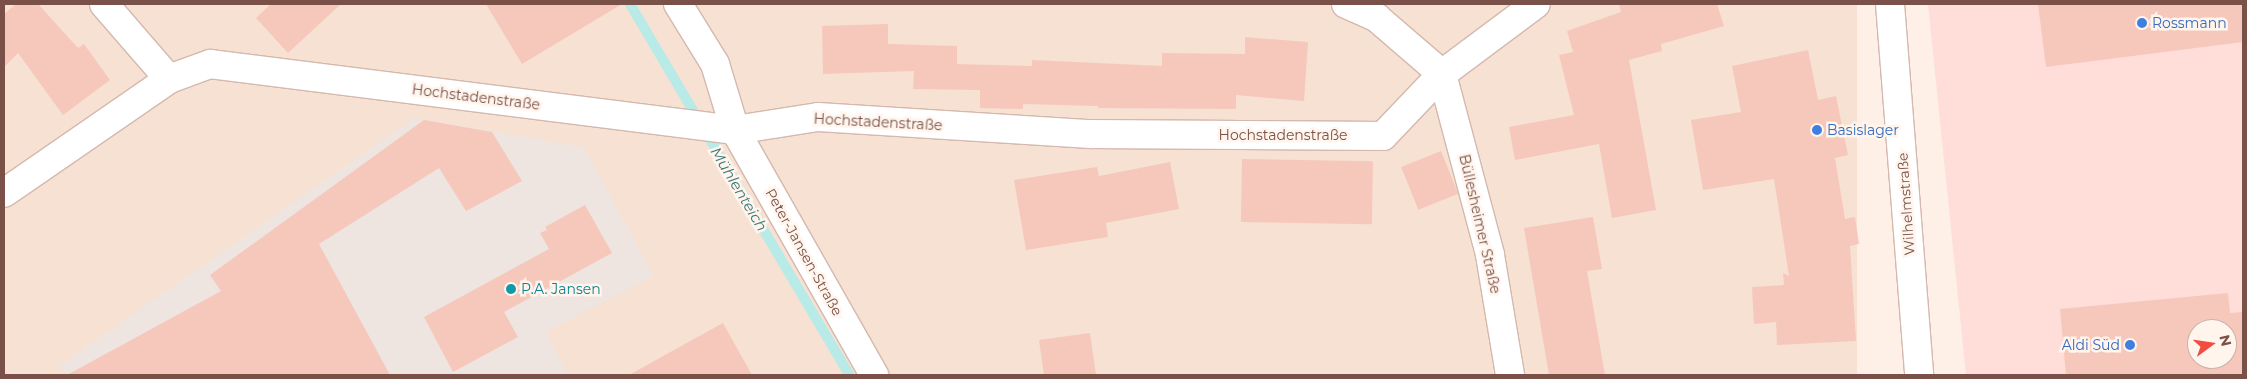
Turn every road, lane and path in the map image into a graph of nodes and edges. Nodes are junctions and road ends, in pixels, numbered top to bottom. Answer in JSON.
{"nodes":[{"id":1,"x":104,"y":4,"type":"edge"},
{"id":2,"x":678,"y":4,"type":"edge"},
{"id":3,"x":1346,"y":4,"type":"edge"},
{"id":4,"x":1536,"y":4,"type":"edge"},
{"id":5,"x":1890,"y":4,"type":"edge"},
{"id":6,"x":1442,"y":74,"type":"junction"},
{"id":7,"x":169,"y":79,"type":"junction"},
{"id":8,"x":727,"y":129,"type":"junction"},
{"id":9,"x":4,"y":193,"type":"edge"},
{"id":10,"x":874,"y":375,"type":"edge"},
{"id":11,"x":1510,"y":375,"type":"edge"},
{"id":12,"x":1919,"y":375,"type":"edge"}],
"edges":[{"from":1,"to":7,"type":"street"},
{"from":2,"to":8,"type":"street","name":"Peter-Jansen-Straße"},
{"from":3,"to":6,"type":"street"},
{"from":4,"to":6,"type":"street","name":"Hochstadenstraße"},
{"from":5,"to":12,"type":"street","name":"Wilhelmstraße"},
{"from":6,"to":8,"type":"street","name":"Hochstadenstraße"},
{"from":6,"to":11,"type":"street","name":"Büllesheimer Straße"},
{"from":7,"to":8,"type":"street","name":"Hochstadenstraße"},
{"from":7,"to":9,"type":"street","name":"Hochstadenstraße"},
{"from":8,"to":10,"type":"street","name":"Peter-Jansen-Straße"}]}
